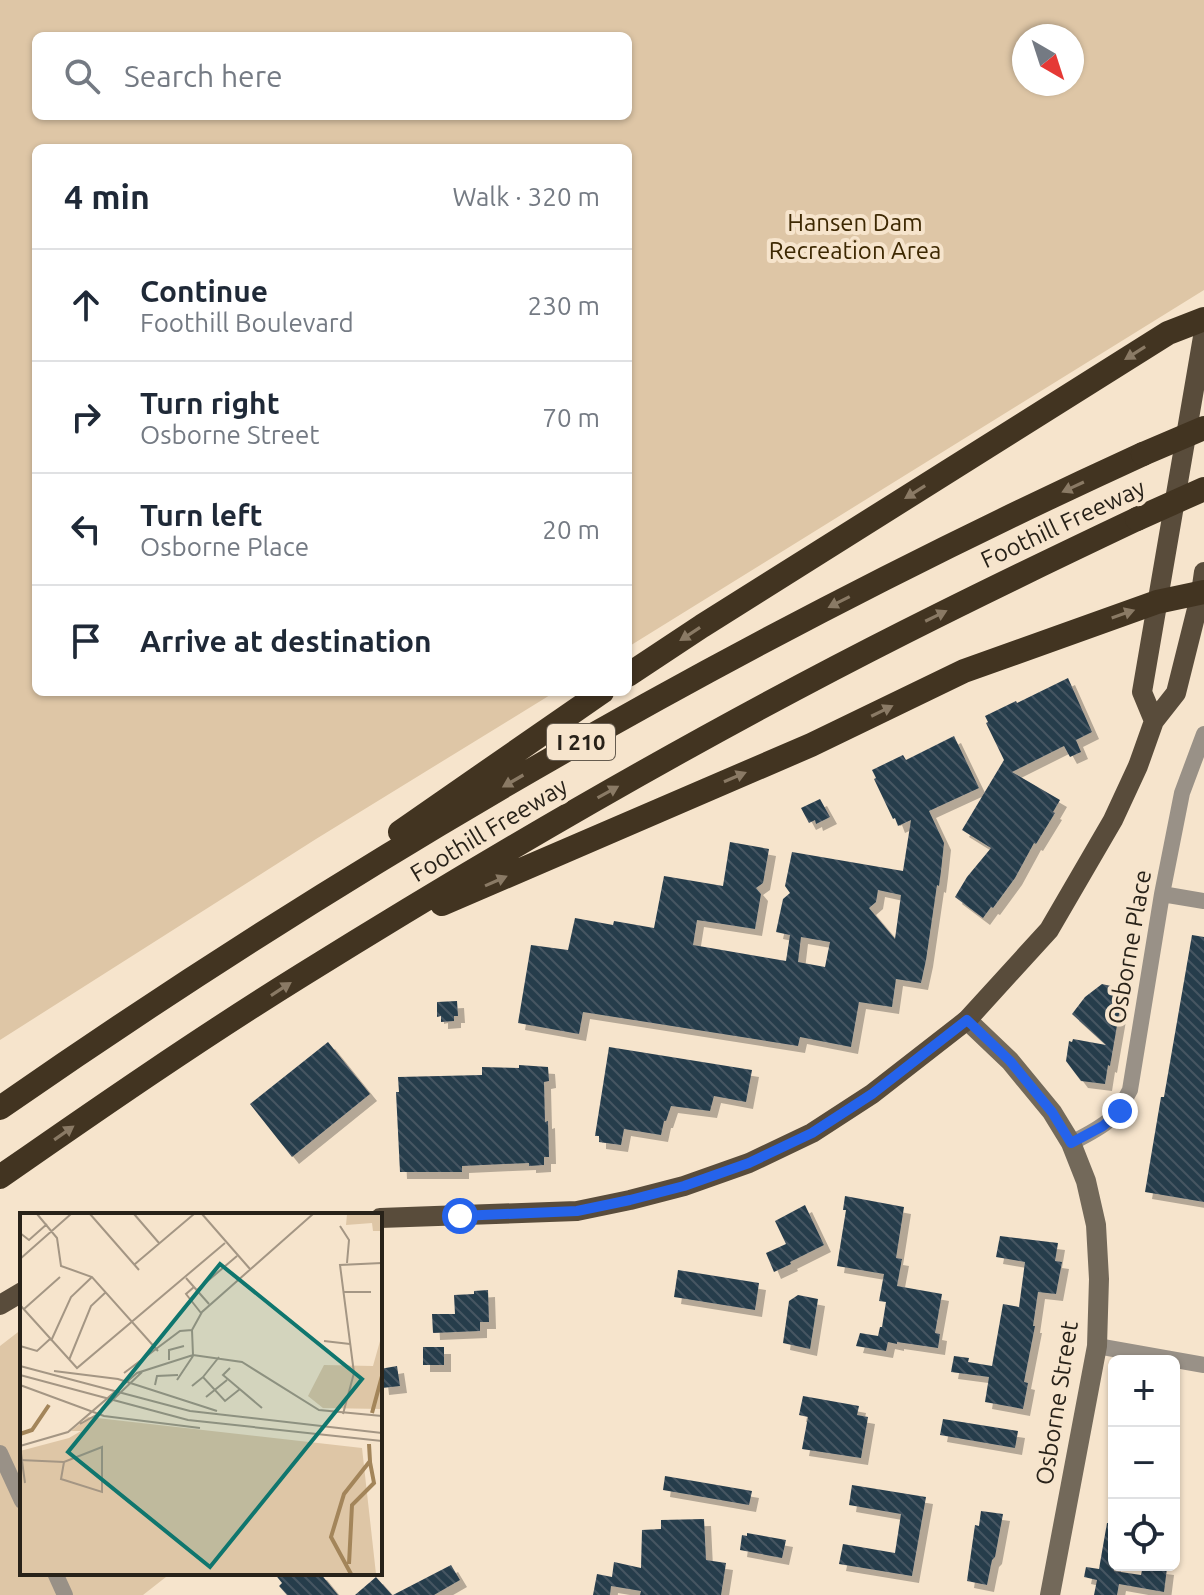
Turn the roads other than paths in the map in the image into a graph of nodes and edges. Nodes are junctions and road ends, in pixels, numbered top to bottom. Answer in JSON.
{"nodes":[{"id":1,"x":1204,"y":319,"type":"edge"},
{"id":2,"x":1204,"y":331,"type":"edge"},
{"id":3,"x":1204,"y":428,"type":"edge"},
{"id":4,"x":1204,"y":489,"type":"edge"},
{"id":5,"x":1203,"y":586,"type":"edge"},
{"id":6,"x":1157,"y":602,"type":"junction"},
{"id":7,"x":632,"y":672,"type":"edge"},
{"id":8,"x":596,"y":696,"type":"edge"},
{"id":9,"x":1154,"y":721,"type":"junction"},
{"id":10,"x":1204,"y":734,"type":"edge"},
{"id":11,"x":1162,"y":894,"type":"junction"},
{"id":12,"x":1204,"y":901,"type":"edge"},
{"id":13,"x":372,"y":932,"type":"junction"},
{"id":14,"x":967,"y":1020,"type":"junction"},
{"id":15,"x":46,"y":1076,"type":"junction"},
{"id":16,"x":0,"y":1108,"type":"edge"},
{"id":17,"x":1071,"y":1143,"type":"junction"},
{"id":18,"x":0,"y":1177,"type":"edge"},
{"id":19,"x":382,"y":1218,"type":"edge"},
{"id":20,"x":20,"y":1293,"type":"edge"},
{"id":21,"x":0,"y":1305,"type":"edge"},
{"id":22,"x":1097,"y":1346,"type":"junction"},
{"id":23,"x":1204,"y":1365,"type":"edge"},
{"id":24,"x":0,"y":1453,"type":"edge"},
{"id":25,"x":20,"y":1497,"type":"edge"},
{"id":26,"x":56,"y":1575,"type":"edge"},
{"id":27,"x":65,"y":1595,"type":"edge"},
{"id":28,"x":1050,"y":1595,"type":"edge"}],
"edges":[{"from":1,"to":7,"type":"highway","one_way":true},
{"from":2,"to":6,"type":"main road"},
{"from":3,"to":15,"type":"highway","name":"Foothill Freeway","number":"I 210","one_way":true,"bridge":true},
{"from":13,"to":4,"type":"highway","name":"Foothill Freeway","number":"I 210","one_way":true,"bridge":true},
{"from":5,"to":6,"type":"highway"},
{"from":5,"to":9,"type":"main road"},
{"from":6,"to":9,"type":"main road"},
{"from":13,"to":6,"type":"highway","one_way":true},
{"from":8,"to":15,"type":"highway"},
{"from":9,"to":14,"type":"main road"},
{"from":10,"to":11,"type":"street","name":"Osborne Place"},
{"from":11,"to":12,"type":"street"},
{"from":11,"to":17,"type":"street","name":"Osborne Place"},
{"from":18,"to":13,"type":"highway","name":"Foothill Freeway","number":"I 210","one_way":true},
{"from":14,"to":17,"type":"main road","name":"Osborne Street"},
{"from":14,"to":19,"type":"main road"},
{"from":15,"to":16,"type":"highway","name":"Foothill Freeway","number":"I 210"},
{"from":17,"to":22,"type":"main road","name":"Osborne Street"},
{"from":20,"to":21,"type":"main road"},
{"from":22,"to":23,"type":"street"},
{"from":22,"to":28,"type":"main road","name":"Osborne Street"},
{"from":24,"to":25,"type":"street"},
{"from":26,"to":27,"type":"street"}]}
